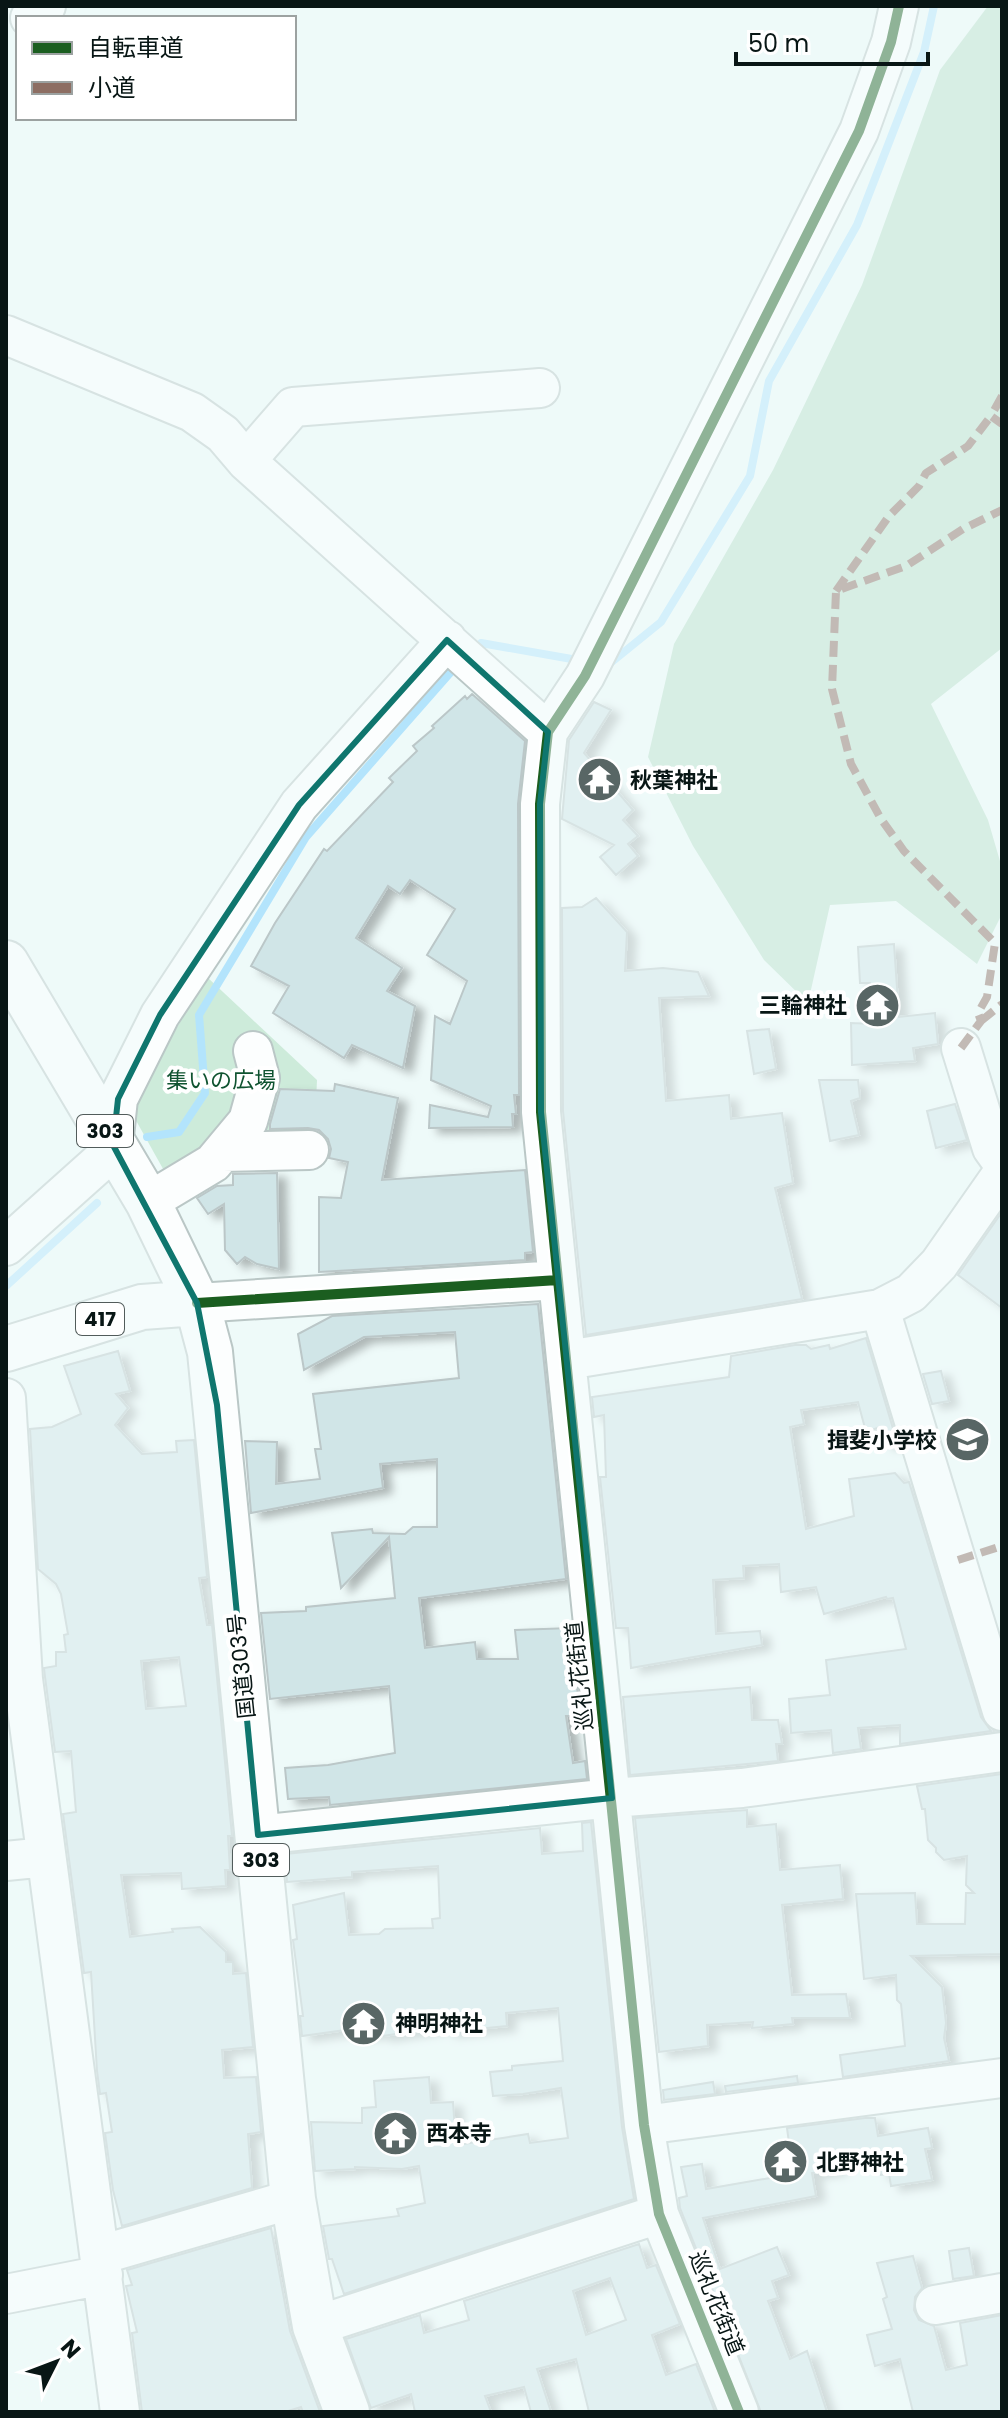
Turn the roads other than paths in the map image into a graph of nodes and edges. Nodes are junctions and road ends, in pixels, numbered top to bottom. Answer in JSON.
{"nodes":[{"id":1,"x":899,"y":6,"type":"edge"},
{"id":2,"x":6,"y":335,"type":"edge"},
{"id":3,"x":540,"y":388,"type":"dead end"},
{"id":4,"x":246,"y":461,"type":"junction"},
{"id":5,"x":460,"y":651,"type":"junction"},
{"id":6,"x":548,"y":732,"type":"junction"},
{"id":7,"x":6,"y":963,"type":"edge"},
{"id":8,"x":961,"y":1048,"type":"dead end"},
{"id":9,"x":253,"y":1051,"type":"dead end"},
{"id":10,"x":113,"y":1145,"type":"junction"},
{"id":11,"x":309,"y":1150,"type":"dead end"},
{"id":12,"x":223,"y":1152,"type":"junction"},
{"id":13,"x":1002,"y":1162,"type":"edge"},
{"id":14,"x":1002,"y":1174,"type":"edge"},
{"id":15,"x":148,"y":1202,"type":"junction"},
{"id":16,"x":6,"y":1246,"type":"edge"},
{"id":17,"x":558,"y":1280,"type":"junction"},
{"id":18,"x":197,"y":1303,"type":"junction"},
{"id":19,"x":880,"y":1309,"type":"junction"},
{"id":20,"x":6,"y":1349,"type":"edge"},
{"id":21,"x":567,"y":1360,"type":"junction"},
{"id":22,"x":6,"y":1398,"type":"edge"},
{"id":23,"x":12,"y":1576,"type":"edge"},
{"id":24,"x":1002,"y":1711,"type":"edge"},
{"id":25,"x":1002,"y":1752,"type":"edge"},
{"id":26,"x":612,"y":1798,"type":"junction"},
{"id":27,"x":258,"y":1835,"type":"junction"},
{"id":28,"x":46,"y":1857,"type":"junction"},
{"id":29,"x":6,"y":1861,"type":"edge"},
{"id":30,"x":1002,"y":2078,"type":"edge"},
{"id":31,"x":644,"y":2125,"type":"junction"},
{"id":32,"x":293,"y":2199,"type":"junction"},
{"id":33,"x":659,"y":2214,"type":"junction"},
{"id":34,"x":102,"y":2265,"type":"junction"},
{"id":35,"x":1002,"y":2293,"type":"edge"},
{"id":36,"x":6,"y":2294,"type":"edge"},
{"id":37,"x":935,"y":2305,"type":"dead end"},
{"id":38,"x":315,"y":2326,"type":"junction"},
{"id":39,"x":120,"y":2412,"type":"edge"},
{"id":40,"x":347,"y":2412,"type":"edge"},
{"id":41,"x":739,"y":2412,"type":"edge"}],
"edges":[{"from":1,"to":6,"type":"street"},
{"from":2,"to":4,"type":"street"},
{"from":3,"to":4,"type":"street"},
{"from":4,"to":5,"type":"street"},
{"from":5,"to":6,"type":"street"},
{"from":5,"to":10,"type":"street"},
{"from":6,"to":17,"type":"street","name":"巡礼花街道"},
{"from":7,"to":10,"type":"highway","name":"国道303号","number":"303"},
{"from":8,"to":13,"type":"street"},
{"from":9,"to":12,"type":"street"},
{"from":10,"to":15,"type":"highway","name":"国道303号","number":"303"},
{"from":10,"to":16,"type":"street"},
{"from":11,"to":12,"type":"street"},
{"from":12,"to":15,"type":"street"},
{"from":14,"to":19,"type":"street"},
{"from":15,"to":18,"type":"highway","name":"国道303号","number":"303"},
{"from":17,"to":18,"type":"street"},
{"from":17,"to":21,"type":"street","name":"巡礼花街道"},
{"from":18,"to":20,"type":"highway","number":"417"},
{"from":18,"to":27,"type":"highway","name":"国道303号","number":"303"},
{"from":19,"to":21,"type":"street"},
{"from":19,"to":24,"type":"street"},
{"from":21,"to":26,"type":"street","name":"巡礼花街道"},
{"from":22,"to":23,"type":"street"},
{"from":23,"to":28,"type":"street"},
{"from":25,"to":26,"type":"street"},
{"from":26,"to":27,"type":"street"},
{"from":26,"to":31,"type":"street","name":"巡礼花街道"},
{"from":27,"to":32,"type":"highway","name":"国道303号","number":"303"},
{"from":28,"to":29,"type":"street"},
{"from":28,"to":34,"type":"street"},
{"from":30,"to":31,"type":"street"},
{"from":31,"to":33,"type":"street","name":"巡礼花街道"},
{"from":32,"to":34,"type":"street"},
{"from":32,"to":38,"type":"highway","name":"国道303号","number":"303"},
{"from":33,"to":38,"type":"street"},
{"from":33,"to":41,"type":"street","name":"巡礼花街道"},
{"from":34,"to":36,"type":"street"},
{"from":34,"to":39,"type":"street"},
{"from":35,"to":37,"type":"street"},
{"from":38,"to":40,"type":"highway","name":"国道303号","number":"303"}]}
